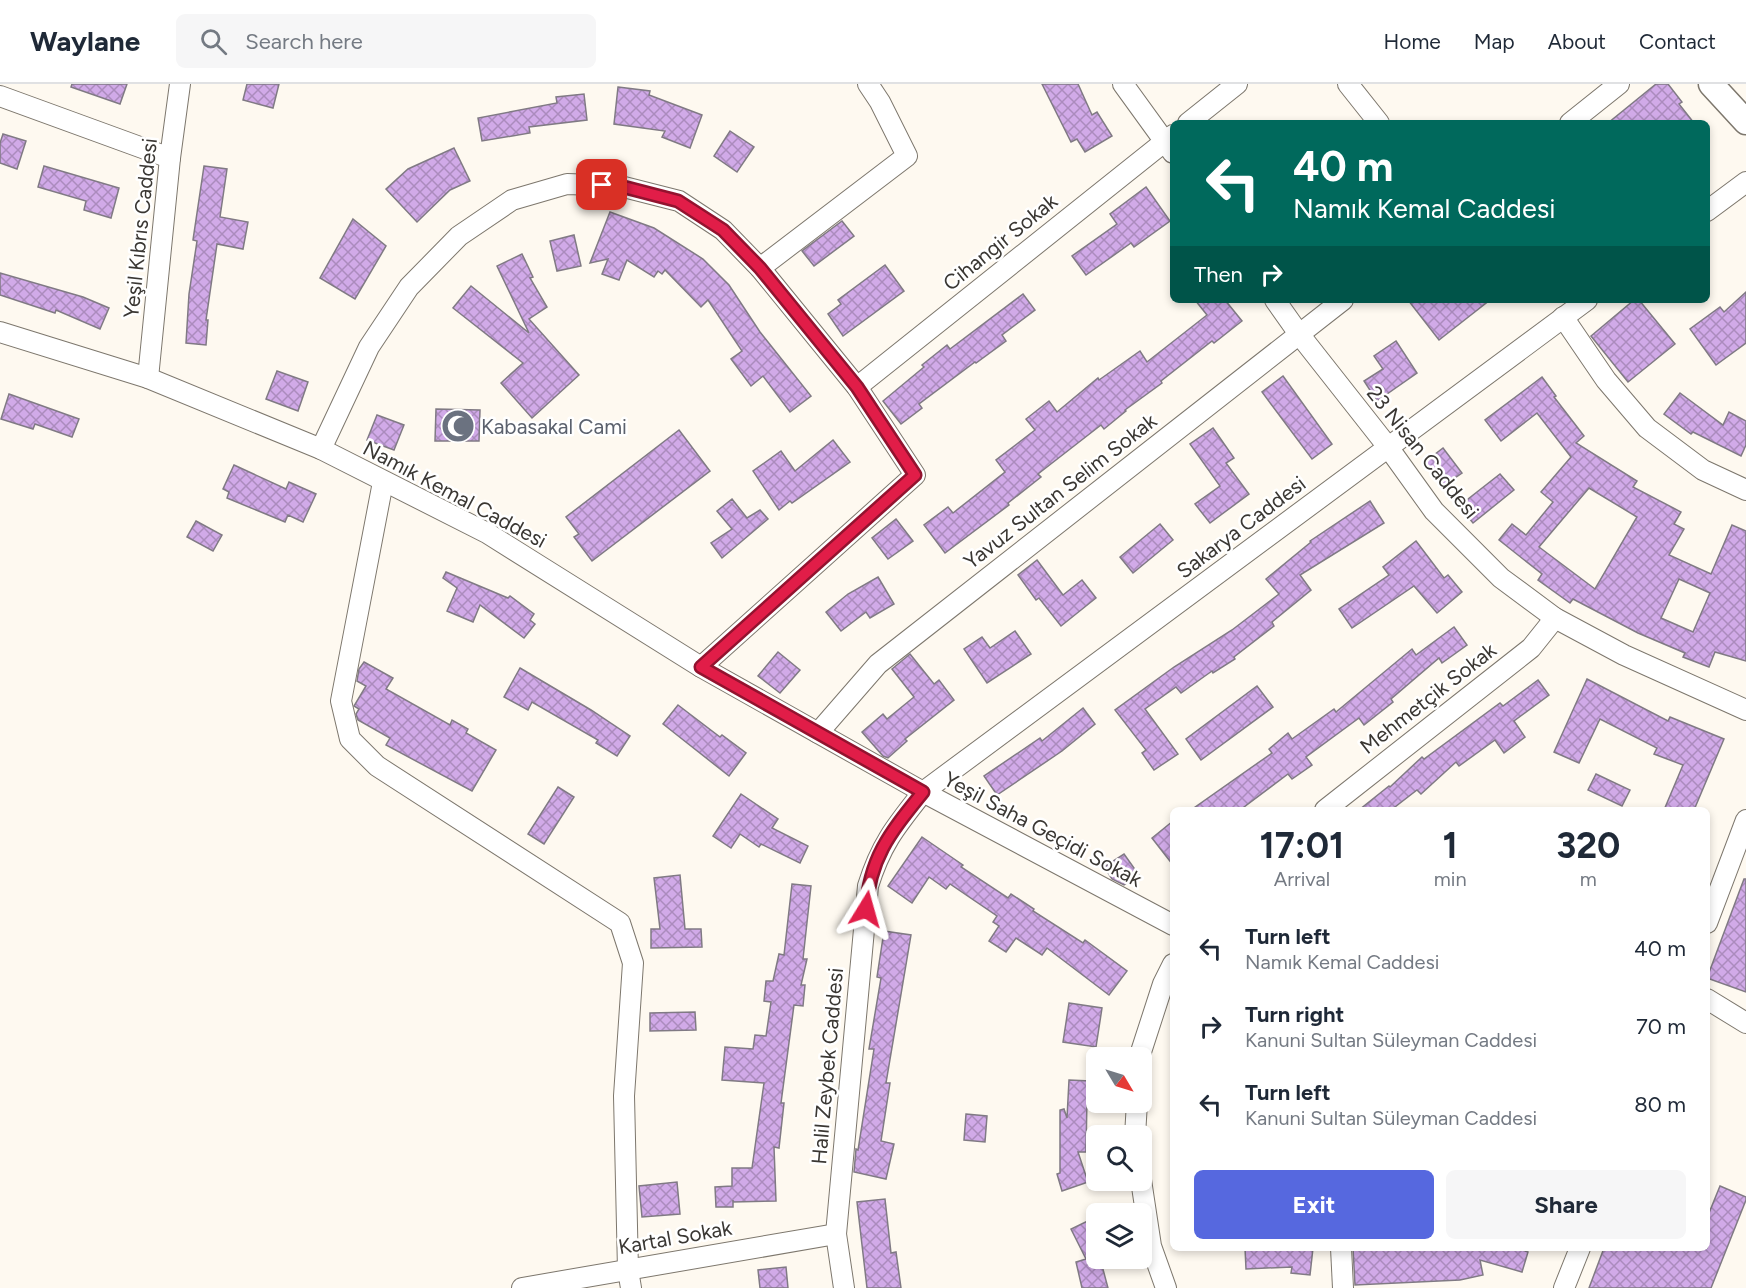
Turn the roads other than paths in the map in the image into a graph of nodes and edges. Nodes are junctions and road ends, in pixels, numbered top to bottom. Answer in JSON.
{"nodes":[{"id":1,"x":180,"y":84,"type":"edge"},
{"id":2,"x":868,"y":84,"type":"edge"},
{"id":3,"x":1123,"y":84,"type":"edge"},
{"id":4,"x":1238,"y":84,"type":"edge"},
{"id":5,"x":1348,"y":84,"type":"edge"},
{"id":6,"x":1619,"y":84,"type":"edge"},
{"id":7,"x":1711,"y":84,"type":"edge"},
{"id":8,"x":0,"y":96,"type":"edge"},
{"id":9,"x":1192,"y":120,"type":"edge"},
{"id":10,"x":1377,"y":120,"type":"edge"},
{"id":11,"x":1574,"y":120,"type":"edge"},
{"id":12,"x":1746,"y":122,"type":"edge"},
{"id":13,"x":1170,"y":143,"type":"edge"},
{"id":14,"x":170,"y":158,"type":"junction"},
{"id":15,"x":1746,"y":182,"type":"edge"},
{"id":16,"x":1710,"y":209,"type":"edge"},
{"id":17,"x":760,"y":268,"type":"junction"},
{"id":18,"x":1277,"y":303,"type":"edge"},
{"id":19,"x":1339,"y":303,"type":"edge"},
{"id":20,"x":1583,"y":303,"type":"edge"},
{"id":21,"x":1563,"y":317,"type":"junction"},
{"id":22,"x":0,"y":332,"type":"edge"},
{"id":23,"x":1299,"y":334,"type":"junction"},
{"id":24,"x":148,"y":378,"type":"junction"},
{"id":25,"x":857,"y":387,"type":"junction"},
{"id":26,"x":1388,"y":447,"type":"junction"},
{"id":27,"x":321,"y":449,"type":"junction"},
{"id":28,"x":383,"y":482,"type":"junction"},
{"id":29,"x":1746,"y":490,"type":"edge"},
{"id":30,"x":1554,"y":618,"type":"junction"},
{"id":31,"x":701,"y":667,"type":"junction"},
{"id":32,"x":1746,"y":710,"type":"edge"},
{"id":33,"x":818,"y":732,"type":"junction"},
{"id":34,"x":923,"y":792,"type":"junction"},
{"id":35,"x":1329,"y":807,"type":"edge"},
{"id":36,"x":1746,"y":820,"type":"edge"},
{"id":37,"x":1710,"y":915,"type":"edge"},
{"id":38,"x":1170,"y":923,"type":"edge"},
{"id":39,"x":1170,"y":970,"type":"edge"},
{"id":40,"x":1710,"y":1001,"type":"edge"},
{"id":41,"x":1164,"y":1009,"type":"edge"},
{"id":42,"x":1746,"y":1023,"type":"edge"},
{"id":43,"x":1145,"y":1047,"type":"edge"},
{"id":44,"x":1143,"y":1191,"type":"edge"},
{"id":45,"x":836,"y":1234,"type":"junction"},
{"id":46,"x":1341,"y":1251,"type":"edge"},
{"id":47,"x":1579,"y":1251,"type":"edge"},
{"id":48,"x":630,"y":1279,"type":"edge"},
{"id":49,"x":522,"y":1288,"type":"edge"},
{"id":50,"x":844,"y":1288,"type":"edge"},
{"id":51,"x":1166,"y":1288,"type":"edge"},
{"id":52,"x":1343,"y":1288,"type":"edge"},
{"id":53,"x":1564,"y":1288,"type":"edge"}],
"edges":[{"from":1,"to":14,"type":"street","name":"Yeşil Kıbrıs Caddesi"},
{"from":2,"to":17,"type":"street"},
{"from":3,"to":13,"type":"street"},
{"from":4,"to":9,"type":"street"},
{"from":5,"to":10,"type":"street"},
{"from":6,"to":11,"type":"street"},
{"from":7,"to":12,"type":"street"},
{"from":8,"to":14,"type":"street"},
{"from":13,"to":25,"type":"street","name":"Cihangir Sokak"},
{"from":14,"to":24,"type":"street","name":"Yeşil Kıbrıs Caddesi"},
{"from":15,"to":16,"type":"street"},
{"from":17,"to":25,"type":"street"},
{"from":17,"to":27,"type":"street"},
{"from":18,"to":23,"type":"street","name":"23 Nisan Caddesi"},
{"from":19,"to":23,"type":"street","name":"Yavuz Sultan Selim Sokak"},
{"from":20,"to":21,"type":"street","name":"Sakarya Caddesi"},
{"from":21,"to":26,"type":"street","name":"Sakarya Caddesi"},
{"from":21,"to":29,"type":"street"},
{"from":22,"to":24,"type":"street","name":"Namık Kemal Caddesi"},
{"from":23,"to":26,"type":"street","name":"23 Nisan Caddesi"},
{"from":23,"to":33,"type":"street","name":"Yavuz Sultan Selim Sokak"},
{"from":24,"to":27,"type":"street","name":"Namık Kemal Caddesi"},
{"from":25,"to":31,"type":"street"},
{"from":26,"to":30,"type":"street","name":"23 Nisan Caddesi"},
{"from":26,"to":34,"type":"street","name":"Sakarya Caddesi"},
{"from":27,"to":28,"type":"street","name":"Namık Kemal Caddesi"},
{"from":28,"to":31,"type":"street","name":"Namık Kemal Caddesi"},
{"from":28,"to":48,"type":"street"},
{"from":30,"to":32,"type":"street","name":"23 Nisan Caddesi"},
{"from":30,"to":35,"type":"street","name":"Mehmetçik Sokak"},
{"from":31,"to":33,"type":"street","name":"Namık Kemal Caddesi"},
{"from":33,"to":34,"type":"street","name":"Namık Kemal Caddesi"},
{"from":34,"to":38,"type":"street","name":"Yeşil Saha Geçidi Sokak"},
{"from":34,"to":45,"type":"street","name":"Halil Zeybek Caddesi"},
{"from":36,"to":37,"type":"street"},
{"from":39,"to":41,"type":"street"},
{"from":40,"to":42,"type":"street"},
{"from":41,"to":43,"type":"street"},
{"from":44,"to":51,"type":"street"},
{"from":45,"to":48,"type":"street","name":"Kartal Sokak"},
{"from":45,"to":50,"type":"street","name":"Halil Zeybek Caddesi"},
{"from":46,"to":52,"type":"street"},
{"from":47,"to":53,"type":"street"},
{"from":48,"to":49,"type":"street","name":"Kartal Sokak"}]}
